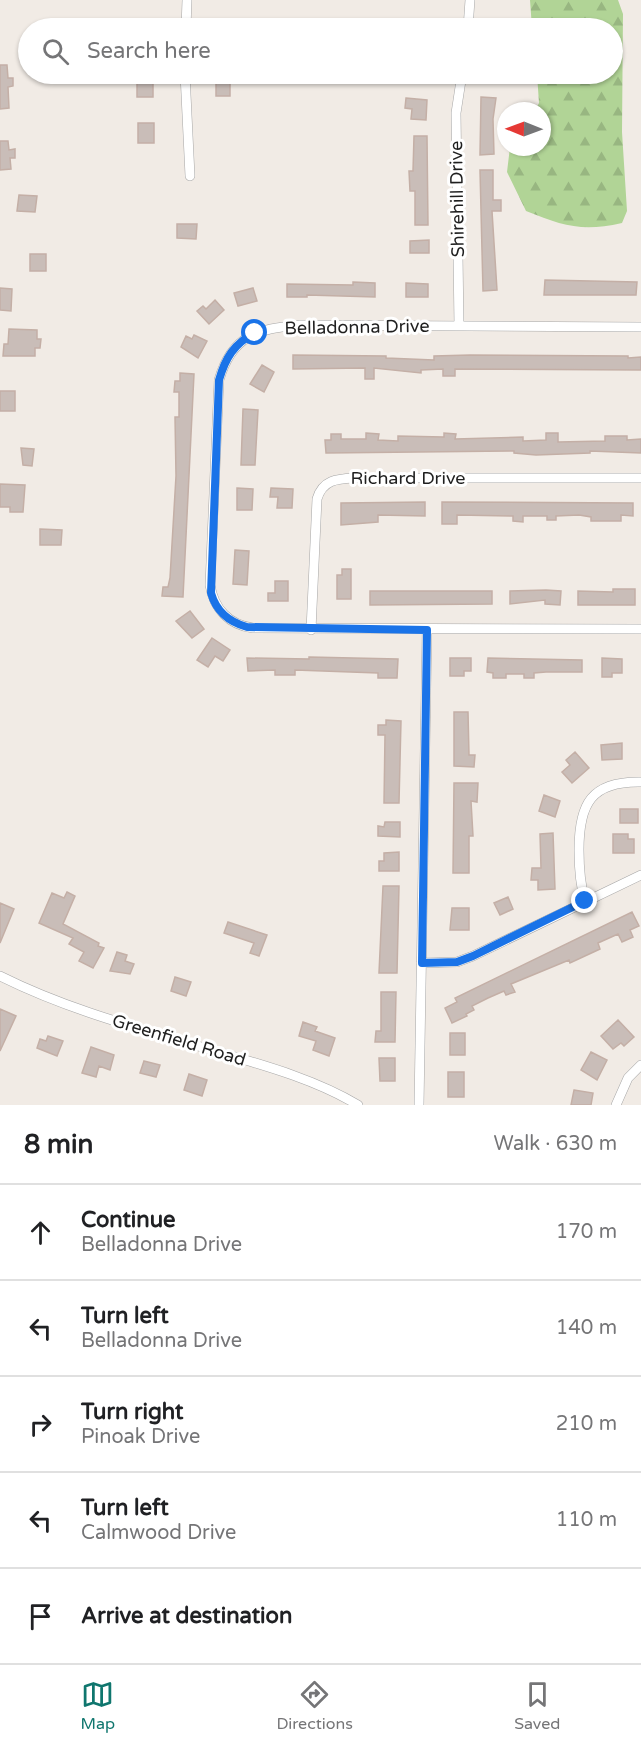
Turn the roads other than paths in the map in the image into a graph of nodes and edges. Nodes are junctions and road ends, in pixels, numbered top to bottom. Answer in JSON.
{"nodes":[{"id":1,"x":187,"y":0,"type":"edge"},
{"id":2,"x":470,"y":0,"type":"edge"},
{"id":3,"x":186,"y":18,"type":"edge"},
{"id":4,"x":469,"y":18,"type":"edge"},
{"id":5,"x":185,"y":84,"type":"edge"},
{"id":6,"x":460,"y":84,"type":"edge"},
{"id":7,"x":190,"y":176,"type":"dead end"},
{"id":8,"x":459,"y":326,"type":"junction"},
{"id":9,"x":641,"y":327,"type":"edge"},
{"id":10,"x":641,"y":478,"type":"edge"},
{"id":11,"x":641,"y":629,"type":"edge"},
{"id":12,"x":311,"y":630,"type":"junction"},
{"id":13,"x":427,"y":630,"type":"junction"},
{"id":14,"x":641,"y":782,"type":"edge"},
{"id":15,"x":641,"y":874,"type":"edge"},
{"id":16,"x":585,"y":901,"type":"junction"},
{"id":17,"x":422,"y":963,"type":"junction"},
{"id":18,"x":0,"y":976,"type":"edge"},
{"id":19,"x":641,"y":1065,"type":"edge"},
{"id":20,"x":358,"y":1105,"type":"edge"},
{"id":21,"x":419,"y":1105,"type":"edge"},
{"id":22,"x":616,"y":1105,"type":"edge"}],
"edges":[{"from":1,"to":3,"type":"street"},
{"from":2,"to":4,"type":"street"},
{"from":5,"to":7,"type":"street"},
{"from":6,"to":8,"type":"street","name":"Shirehill Drive"},
{"from":8,"to":9,"type":"street","name":"Belladonna Drive"},
{"from":8,"to":12,"type":"street","name":"Belladonna Drive"},
{"from":10,"to":12,"type":"street","name":"Richard Drive"},
{"from":11,"to":13,"type":"street","name":"Belladonna Drive"},
{"from":12,"to":13,"type":"street","name":"Belladonna Drive"},
{"from":13,"to":17,"type":"street"},
{"from":14,"to":16,"type":"street"},
{"from":15,"to":16,"type":"street"},
{"from":16,"to":17,"type":"street"},
{"from":17,"to":21,"type":"street"},
{"from":18,"to":20,"type":"street","name":"Greenfield Road"},
{"from":19,"to":22,"type":"street"}]}
